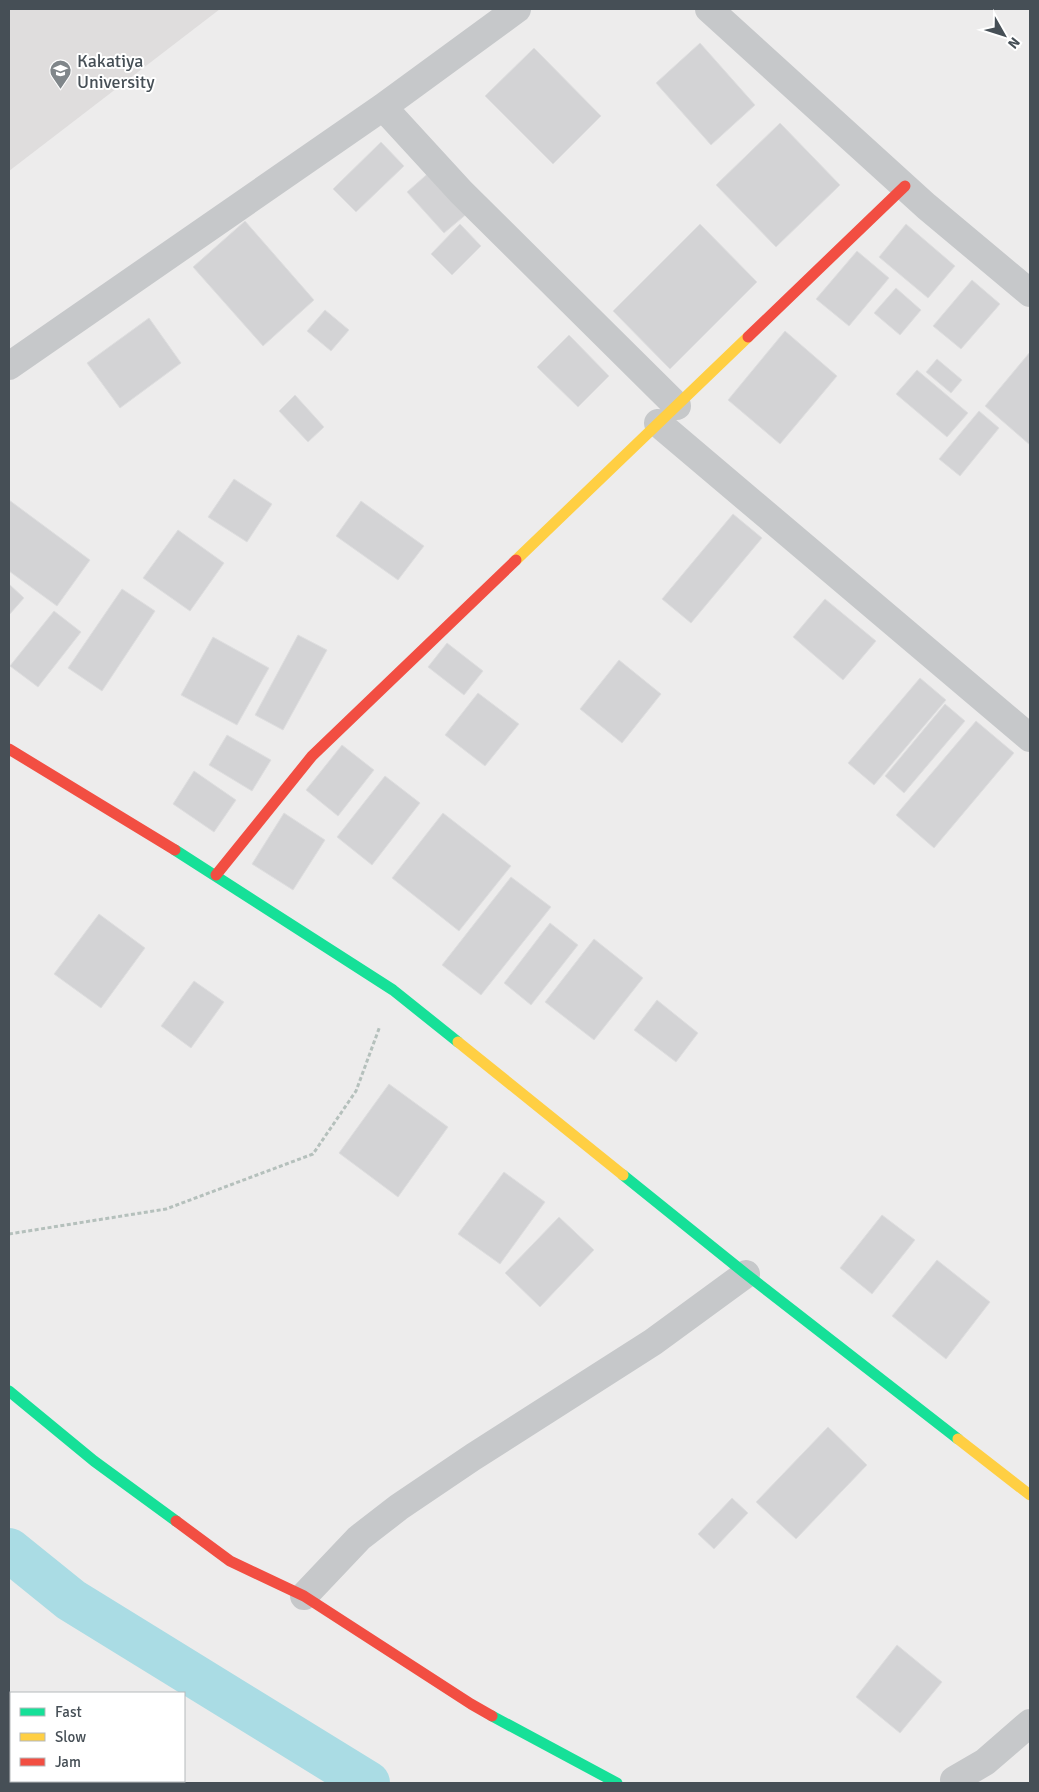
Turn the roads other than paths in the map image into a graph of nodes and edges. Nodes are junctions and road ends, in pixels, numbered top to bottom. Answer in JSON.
{"nodes":[{"id":1,"x":517,"y":9,"type":"edge"},
{"id":2,"x":710,"y":9,"type":"edge"},
{"id":3,"x":383,"y":108,"type":"junction"},
{"id":4,"x":905,"y":186,"type":"junction"},
{"id":5,"x":1030,"y":293,"type":"edge"},
{"id":6,"x":9,"y":366,"type":"edge"},
{"id":7,"x":667,"y":414,"type":"junction"},
{"id":8,"x":1030,"y":738,"type":"edge"},
{"id":9,"x":9,"y":750,"type":"edge"},
{"id":10,"x":216,"y":875,"type":"junction"},
{"id":11,"x":746,"y":1274,"type":"junction"},
{"id":12,"x":9,"y":1392,"type":"edge"},
{"id":13,"x":1030,"y":1495,"type":"edge"},
{"id":14,"x":304,"y":1596,"type":"junction"},
{"id":15,"x":1030,"y":1723,"type":"edge"},
{"id":16,"x":954,"y":1780,"type":"dead end"},
{"id":17,"x":617,"y":1783,"type":"edge"}],
"edges":[{"from":1,"to":3,"type":"street"},
{"from":2,"to":4,"type":"street"},
{"from":3,"to":6,"type":"street"},
{"from":3,"to":7,"type":"street"},
{"from":4,"to":5,"type":"street"},
{"from":4,"to":7,"type":"street"},
{"from":7,"to":8,"type":"street"},
{"from":7,"to":10,"type":"street"},
{"from":9,"to":10,"type":"street"},
{"from":10,"to":11,"type":"street"},
{"from":11,"to":13,"type":"street"},
{"from":11,"to":14,"type":"street"},
{"from":12,"to":14,"type":"street"},
{"from":14,"to":17,"type":"street"},
{"from":15,"to":16,"type":"street"}]}
